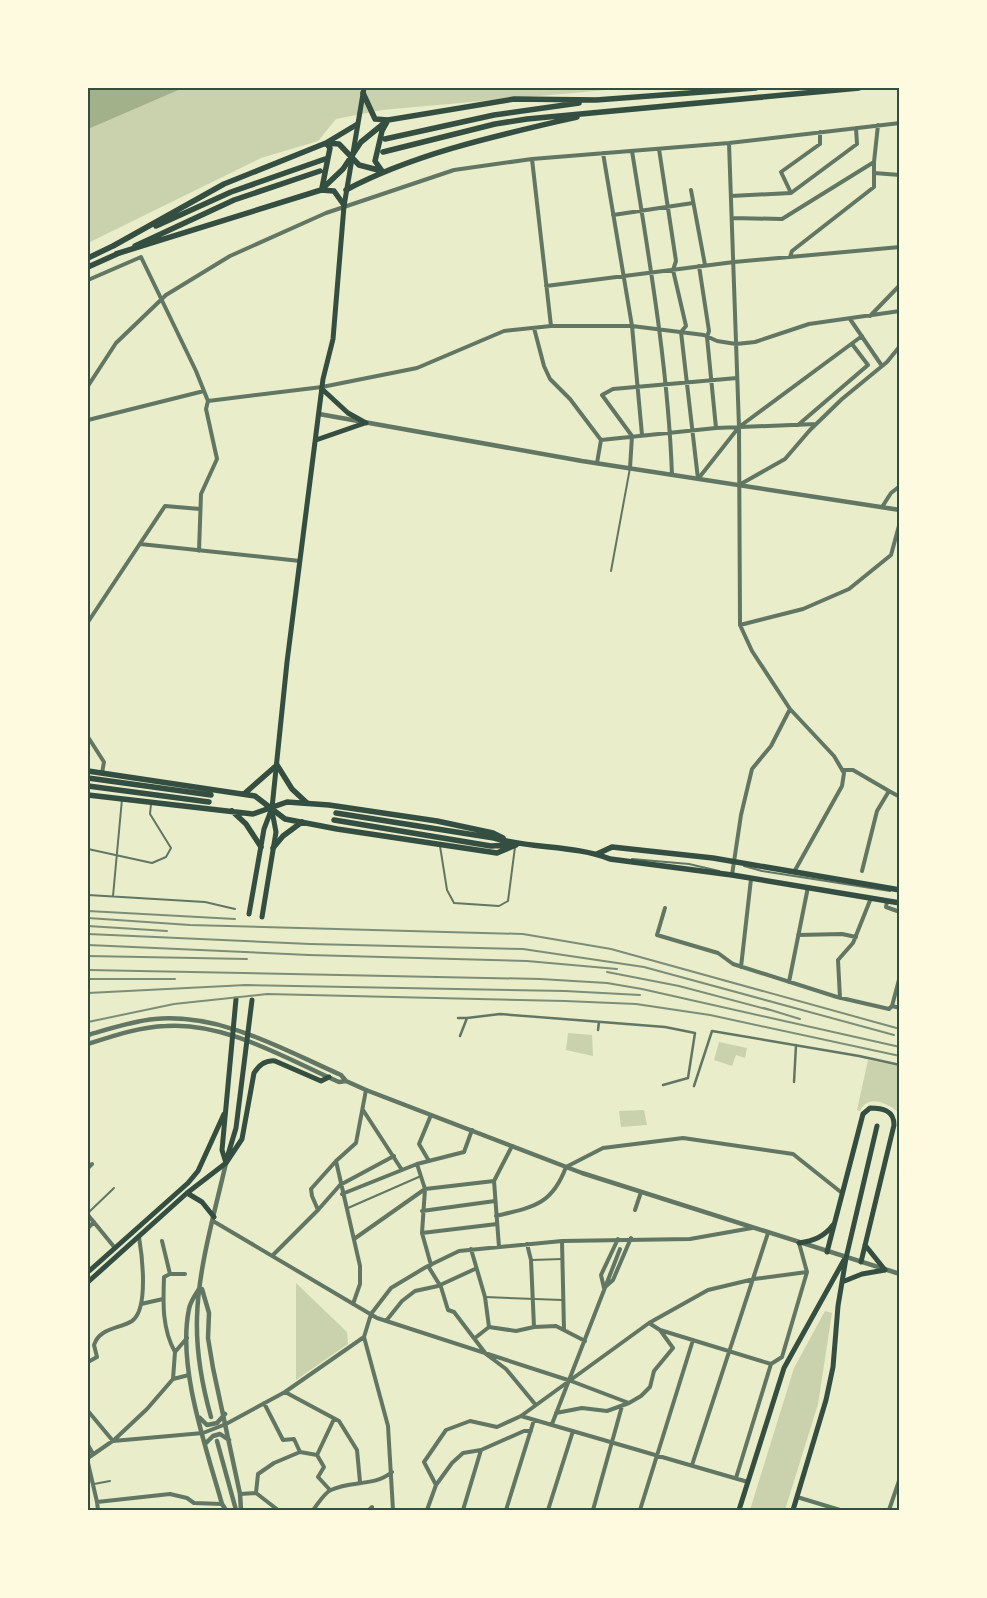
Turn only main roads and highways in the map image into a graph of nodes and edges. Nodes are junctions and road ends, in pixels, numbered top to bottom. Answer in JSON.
{"nodes":[{"id":1,"x":756,"y":88,"type":"edge"},
{"id":2,"x":859,"y":88,"type":"edge"},
{"id":3,"x":363,"y":90,"type":"edge"},
{"id":4,"x":598,"y":100,"type":"junction"},
{"id":5,"x":602,"y":112,"type":"junction"},
{"id":6,"x":388,"y":120,"type":"junction"},
{"id":7,"x":356,"y":126,"type":"junction"},
{"id":8,"x":385,"y":139,"type":"dead end"},
{"id":9,"x":326,"y":143,"type":"junction"},
{"id":10,"x":383,"y":152,"type":"dead end"},
{"id":11,"x":352,"y":156,"type":"junction"},
{"id":12,"x":325,"y":159,"type":"dead end"},
{"id":13,"x":320,"y":171,"type":"dead end"},
{"id":14,"x":382,"y":171,"type":"junction"},
{"id":15,"x":321,"y":190,"type":"junction"},
{"id":16,"x":346,"y":191,"type":"junction"},
{"id":17,"x":344,"y":204,"type":"junction"},
{"id":18,"x":112,"y":246,"type":"junction"},
{"id":19,"x":116,"y":254,"type":"junction"},
{"id":20,"x":88,"y":258,"type":"edge"},
{"id":21,"x":88,"y":268,"type":"edge"},
{"id":22,"x":322,"y":388,"type":"junction"},
{"id":23,"x":316,"y":440,"type":"junction"},
{"id":24,"x":277,"y":766,"type":"junction"},
{"id":25,"x":88,"y":771,"type":"edge"},
{"id":26,"x":88,"y":778,"type":"edge"},
{"id":27,"x":88,"y":786,"type":"edge"},
{"id":28,"x":244,"y":794,"type":"junction"},
{"id":29,"x":88,"y":795,"type":"edge"},
{"id":30,"x":307,"y":803,"type":"junction"},
{"id":31,"x":272,"y":808,"type":"junction"},
{"id":32,"x":231,"y":810,"type":"junction"},
{"id":33,"x":335,"y":817,"type":"dead end"},
{"id":34,"x":302,"y":822,"type":"junction"},
{"id":35,"x":516,"y":845,"type":"junction"},
{"id":36,"x":261,"y":847,"type":"junction"},
{"id":37,"x":273,"y":848,"type":"junction"},
{"id":38,"x":597,"y":854,"type":"junction"},
{"id":39,"x":899,"y":890,"type":"edge"},
{"id":40,"x":900,"y":903,"type":"edge"},
{"id":41,"x":249,"y":914,"type":"dead end"},
{"id":42,"x":262,"y":917,"type":"dead end"},
{"id":43,"x":236,"y":999,"type":"dead end"},
{"id":44,"x":252,"y":1000,"type":"dead end"},
{"id":45,"x":328,"y":1077,"type":"road end"},
{"id":46,"x":224,"y":1114,"type":"junction"},
{"id":47,"x":877,"y":1126,"type":"dead end"},
{"id":48,"x":226,"y":1163,"type":"junction"},
{"id":49,"x":188,"y":1183,"type":"junction"},
{"id":50,"x":194,"y":1188,"type":"junction"},
{"id":51,"x":188,"y":1193,"type":"junction"},
{"id":52,"x":213,"y":1219,"type":"road end"},
{"id":53,"x":836,"y":1220,"type":"junction"},
{"id":54,"x":799,"y":1243,"type":"road end"},
{"id":55,"x":865,"y":1245,"type":"junction"},
{"id":56,"x":827,"y":1252,"type":"road end"},
{"id":57,"x":846,"y":1258,"type":"junction"},
{"id":58,"x":861,"y":1262,"type":"road end"},
{"id":59,"x":88,"y":1272,"type":"edge"},
{"id":60,"x":88,"y":1282,"type":"edge"},
{"id":61,"x":842,"y":1282,"type":"junction"},
{"id":62,"x":740,"y":1510,"type":"edge"},
{"id":63,"x":793,"y":1510,"type":"edge"}],
"edges":[{"from":1,"to":4,"type":"main road"},
{"from":2,"to":5,"type":"main road"},
{"from":3,"to":6,"type":"main road"},
{"from":3,"to":7,"type":"main road"},
{"from":4,"to":6,"type":"main road"},
{"from":4,"to":8,"type":"main road"},
{"from":5,"to":10,"type":"main road"},
{"from":5,"to":14,"type":"main road"},
{"from":6,"to":11,"type":"main road"},
{"from":6,"to":14,"type":"main road"},
{"from":7,"to":9,"type":"main road"},
{"from":7,"to":11,"type":"main road"},
{"from":9,"to":11,"type":"main road"},
{"from":9,"to":15,"type":"main road"},
{"from":9,"to":18,"type":"main road"},
{"from":11,"to":14,"type":"main road"},
{"from":11,"to":15,"type":"main road"},
{"from":11,"to":16,"type":"main road"},
{"from":12,"to":18,"type":"main road"},
{"from":13,"to":19,"type":"main road"},
{"from":14,"to":16,"type":"main road"},
{"from":15,"to":17,"type":"main road"},
{"from":15,"to":19,"type":"main road"},
{"from":16,"to":17,"type":"main road"},
{"from":17,"to":22,"type":"main road"},
{"from":18,"to":20,"type":"main road"},
{"from":19,"to":21,"type":"main road"},
{"from":22,"to":23,"type":"main road"},
{"from":22,"to":23,"type":"main road"},
{"from":23,"to":24,"type":"main road"},
{"from":24,"to":28,"type":"main road"},
{"from":24,"to":30,"type":"main road"},
{"from":24,"to":31,"type":"main road"},
{"from":25,"to":28,"type":"main road"},
{"from":26,"to":27,"type":"main road"},
{"from":28,"to":31,"type":"main road"},
{"from":29,"to":32,"type":"main road"},
{"from":30,"to":31,"type":"main road"},
{"from":30,"to":35,"type":"main road"},
{"from":31,"to":32,"type":"main road"},
{"from":31,"to":34,"type":"main road"},
{"from":31,"to":36,"type":"main road"},
{"from":31,"to":37,"type":"main road"},
{"from":32,"to":36,"type":"main road"},
{"from":33,"to":35,"type":"main road"},
{"from":34,"to":35,"type":"main road"},
{"from":34,"to":37,"type":"main road"},
{"from":35,"to":38,"type":"main road"},
{"from":36,"to":41,"type":"main road"},
{"from":37,"to":42,"type":"main road"},
{"from":38,"to":39,"type":"main road"},
{"from":38,"to":40,"type":"main road"},
{"from":43,"to":46,"type":"main road"},
{"from":44,"to":48,"type":"main road"},
{"from":45,"to":48,"type":"main road"},
{"from":46,"to":48,"type":"main road"},
{"from":46,"to":49,"type":"main road"},
{"from":47,"to":57,"type":"main road"},
{"from":48,"to":50,"type":"main road"},
{"from":49,"to":50,"type":"main road"},
{"from":49,"to":59,"type":"main road"},
{"from":50,"to":51,"type":"main road"},
{"from":51,"to":52,"type":"main road"},
{"from":51,"to":60,"type":"main road"},
{"from":53,"to":54,"type":"main road"},
{"from":53,"to":55,"type":"main road"},
{"from":53,"to":56,"type":"main road"},
{"from":55,"to":58,"type":"main road"},
{"from":55,"to":61,"type":"main road"},
{"from":57,"to":61,"type":"main road"},
{"from":57,"to":62,"type":"main road"},
{"from":61,"to":63,"type":"main road"}]}
